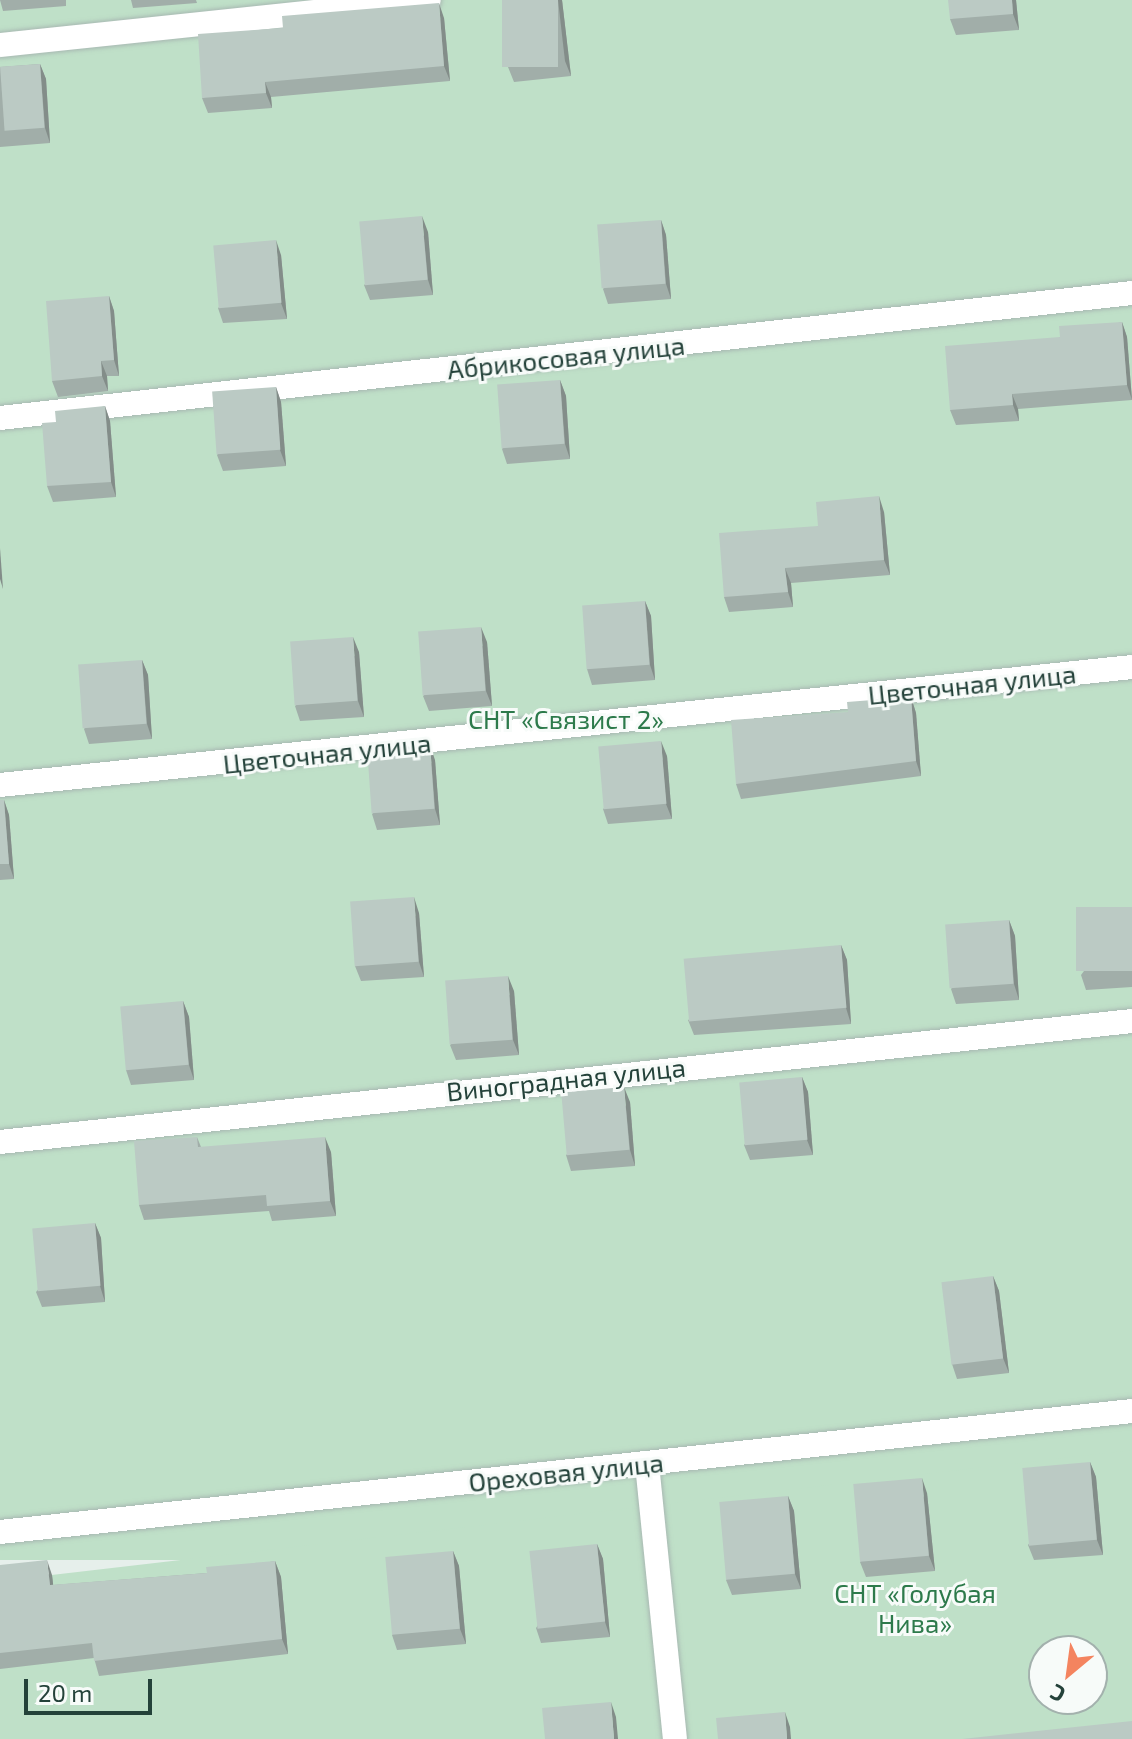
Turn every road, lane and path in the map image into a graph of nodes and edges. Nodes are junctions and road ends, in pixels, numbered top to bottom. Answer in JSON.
{"nodes":[{"id":1,"x":429,"y":0,"type":"edge"},
{"id":2,"x":0,"y":45,"type":"edge"},
{"id":3,"x":1132,"y":293,"type":"edge"},
{"id":4,"x":0,"y":418,"type":"edge"},
{"id":5,"x":1132,"y":667,"type":"edge"},
{"id":6,"x":0,"y":785,"type":"edge"},
{"id":7,"x":1132,"y":1021,"type":"edge"},
{"id":8,"x":0,"y":1142,"type":"edge"},
{"id":9,"x":1132,"y":1411,"type":"edge"},
{"id":10,"x":647,"y":1464,"type":"junction"},
{"id":11,"x":0,"y":1532,"type":"edge"},
{"id":12,"x":675,"y":1739,"type":"edge"}],
"edges":[{"from":1,"to":2,"type":"street"},
{"from":3,"to":4,"type":"street","name":"Абрикосовая улица"},
{"from":5,"to":6,"type":"street","name":"Цветочная улица"},
{"from":7,"to":8,"type":"street","name":"Виноградная улица"},
{"from":9,"to":10,"type":"street","name":"Ореховая улица"},
{"from":10,"to":11,"type":"street","name":"Ореховая улица"},
{"from":10,"to":12,"type":"street"}]}
